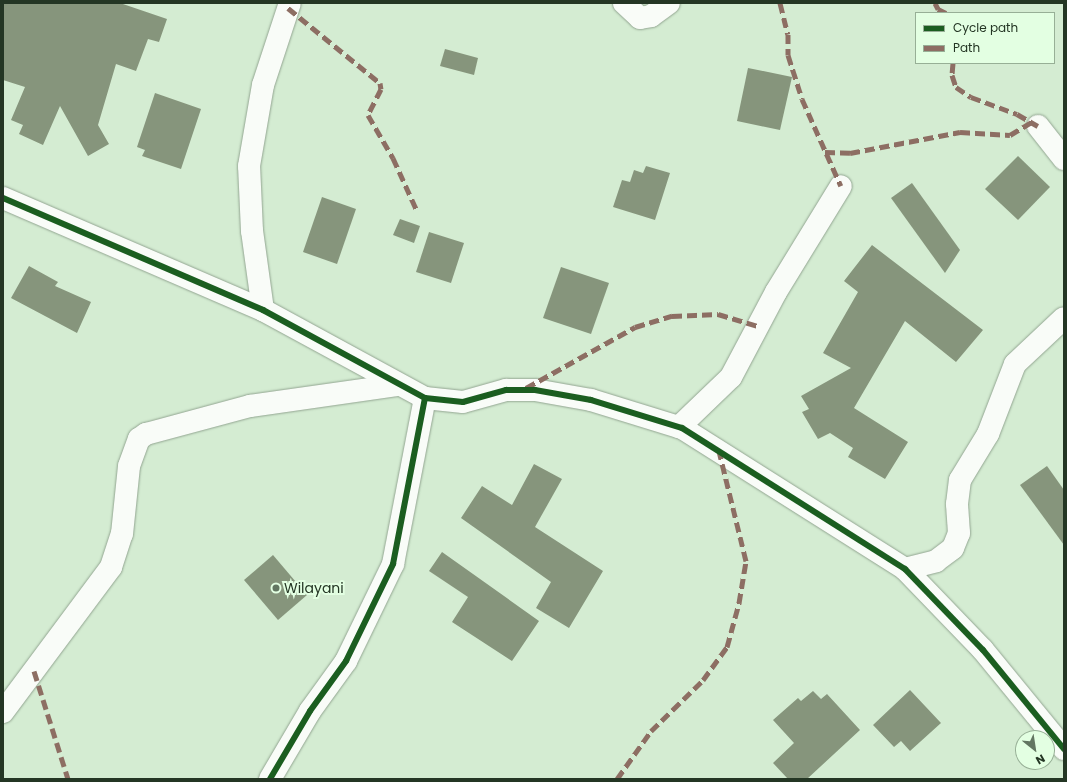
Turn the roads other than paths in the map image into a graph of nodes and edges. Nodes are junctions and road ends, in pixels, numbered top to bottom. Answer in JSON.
{"nodes":[{"id":1,"x":290,"y":3,"type":"edge"},
{"id":2,"x":624,"y":3,"type":"edge"},
{"id":3,"x":669,"y":3,"type":"edge"},
{"id":4,"x":1038,"y":126,"type":"dead end"},
{"id":5,"x":1064,"y":159,"type":"edge"},
{"id":6,"x":841,"y":186,"type":"dead end"},
{"id":7,"x":3,"y":198,"type":"edge"},
{"id":8,"x":263,"y":310,"type":"junction"},
{"id":9,"x":1064,"y":318,"type":"edge"},
{"id":10,"x":397,"y":385,"type":"junction"},
{"id":11,"x":425,"y":398,"type":"junction"},
{"id":12,"x":679,"y":427,"type":"junction"},
{"id":13,"x":905,"y":569,"type":"junction"},
{"id":14,"x":3,"y":712,"type":"edge"},
{"id":15,"x":1064,"y":749,"type":"edge"},
{"id":16,"x":270,"y":779,"type":"edge"}],
"edges":[{"from":1,"to":8,"type":"street"},
{"from":2,"to":3,"type":"street"},
{"from":4,"to":5,"type":"street"},
{"from":6,"to":12,"type":"street"},
{"from":7,"to":8,"type":"street"},
{"from":8,"to":10,"type":"street"},
{"from":9,"to":13,"type":"street"},
{"from":10,"to":11,"type":"street"},
{"from":10,"to":14,"type":"street"},
{"from":11,"to":12,"type":"street"},
{"from":11,"to":16,"type":"street"},
{"from":12,"to":13,"type":"street"},
{"from":13,"to":15,"type":"street"}]}
